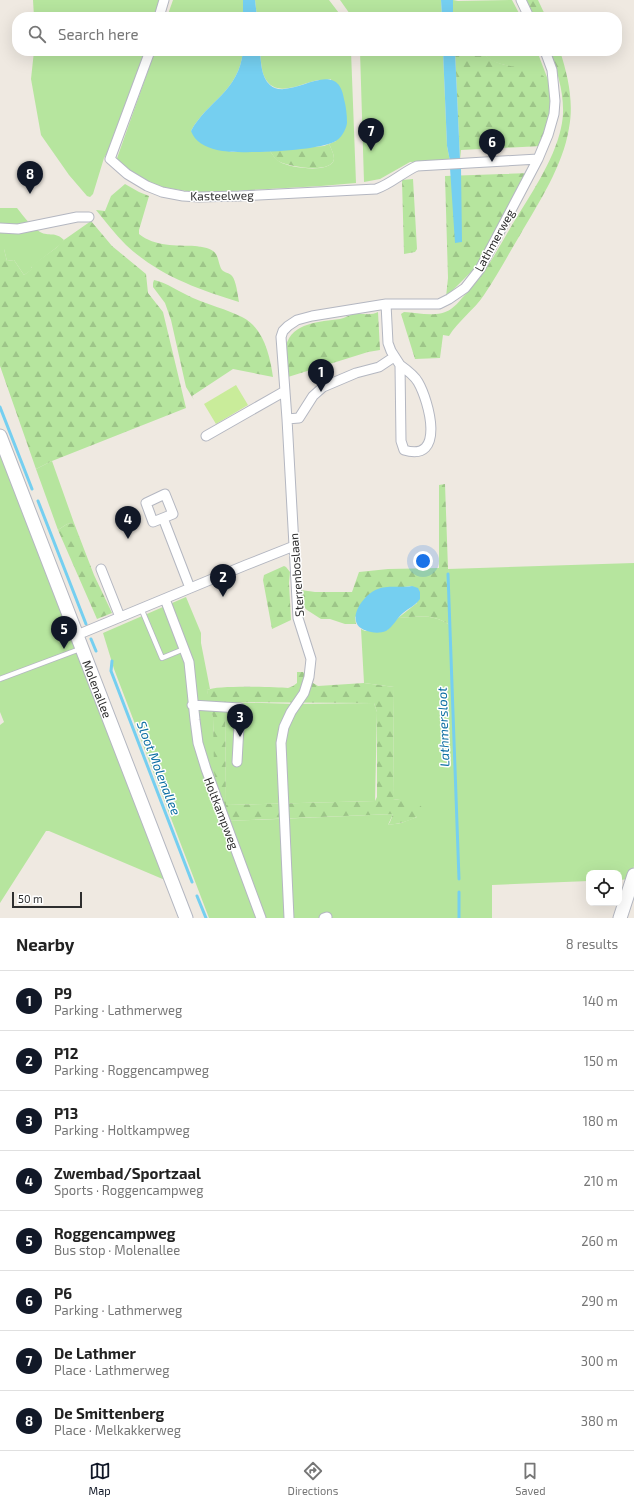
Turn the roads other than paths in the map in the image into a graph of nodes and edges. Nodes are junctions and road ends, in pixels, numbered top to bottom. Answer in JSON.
{"nodes":[{"id":1,"x":164,"y":0,"type":"edge"},
{"id":2,"x":521,"y":0,"type":"edge"},
{"id":3,"x":160,"y":12,"type":"edge"},
{"id":4,"x":527,"y":12,"type":"edge"},
{"id":5,"x":148,"y":56,"type":"edge"},
{"id":6,"x":547,"y":56,"type":"edge"},
{"id":7,"x":538,"y":159,"type":"junction"},
{"id":8,"x":89,"y":217,"type":"dead end"},
{"id":9,"x":0,"y":228,"type":"edge"},
{"id":10,"x":386,"y":304,"type":"junction"},
{"id":11,"x":281,"y":337,"type":"joint"},
{"id":12,"x":394,"y":357,"type":"junction"},
{"id":13,"x":400,"y":365,"type":"junction"},
{"id":14,"x":284,"y":391,"type":"junction"},
{"id":15,"x":287,"y":419,"type":"junction"},
{"id":16,"x":0,"y":436,"type":"edge"},
{"id":17,"x":206,"y":436,"type":"dead end"},
{"id":18,"x":163,"y":518,"type":"dead end"},
{"id":19,"x":294,"y":546,"type":"junction"},
{"id":20,"x":101,"y":569,"type":"dead end"},
{"id":21,"x":190,"y":588,"type":"junction"},
{"id":22,"x":165,"y":599,"type":"junction"},
{"id":23,"x":142,"y":608,"type":"junction"},
{"id":24,"x":120,"y":617,"type":"junction"},
{"id":25,"x":77,"y":635,"type":"junction"},
{"id":26,"x":82,"y":648,"type":"junction"},
{"id":27,"x":184,"y":649,"type":"junction"},
{"id":28,"x":0,"y":679,"type":"edge"},
{"id":29,"x":192,"y":705,"type":"junction"},
{"id":30,"x":237,"y":762,"type":"dead end"},
{"id":31,"x":634,"y":875,"type":"edge"},
{"id":32,"x":186,"y":918,"type":"edge"},
{"id":33,"x":261,"y":918,"type":"edge"},
{"id":34,"x":289,"y":918,"type":"edge"},
{"id":35,"x":620,"y":918,"type":"edge"}],
"edges":[{"from":1,"to":3,"type":"street"},
{"from":2,"to":4,"type":"street"},
{"from":5,"to":7,"type":"street","name":"Kasteelweg"},
{"from":6,"to":7,"type":"street","name":"Lathmerweg"},
{"from":7,"to":10,"type":"street","name":"Lathmerweg"},
{"from":8,"to":9,"type":"street"},
{"from":10,"to":11,"type":"street","name":"Lathmerweg"},
{"from":10,"to":12,"type":"street"},
{"from":11,"to":14,"type":"street","name":"Sterrenboslaan"},
{"from":12,"to":13,"type":"street"},
{"from":12,"to":15,"type":"street"},
{"from":13,"to":13,"type":"street"},
{"from":14,"to":15,"type":"street","name":"Sterrenboslaan"},
{"from":14,"to":17,"type":"street"},
{"from":15,"to":19,"type":"street","name":"Sterrenboslaan"},
{"from":16,"to":25,"type":"main road","name":"Molenallee"},
{"from":18,"to":21,"type":"street"},
{"from":19,"to":21,"type":"street"},
{"from":19,"to":34,"type":"street","name":"Sterrenboslaan"},
{"from":20,"to":24,"type":"street"},
{"from":21,"to":22,"type":"street"},
{"from":22,"to":23,"type":"street"},
{"from":22,"to":27,"type":"street","name":"Holtkampweg"},
{"from":23,"to":24,"type":"street"},
{"from":23,"to":27,"type":"lane"},
{"from":24,"to":25,"type":"street"},
{"from":25,"to":26,"type":"main road","name":"Molenallee"},
{"from":26,"to":28,"type":"lane"},
{"from":26,"to":32,"type":"main road","name":"Molenallee"},
{"from":27,"to":29,"type":"street","name":"Holtkampweg"},
{"from":29,"to":30,"type":"street"},
{"from":29,"to":33,"type":"street","name":"Holtkampweg"},
{"from":31,"to":35,"type":"main road"}]}
